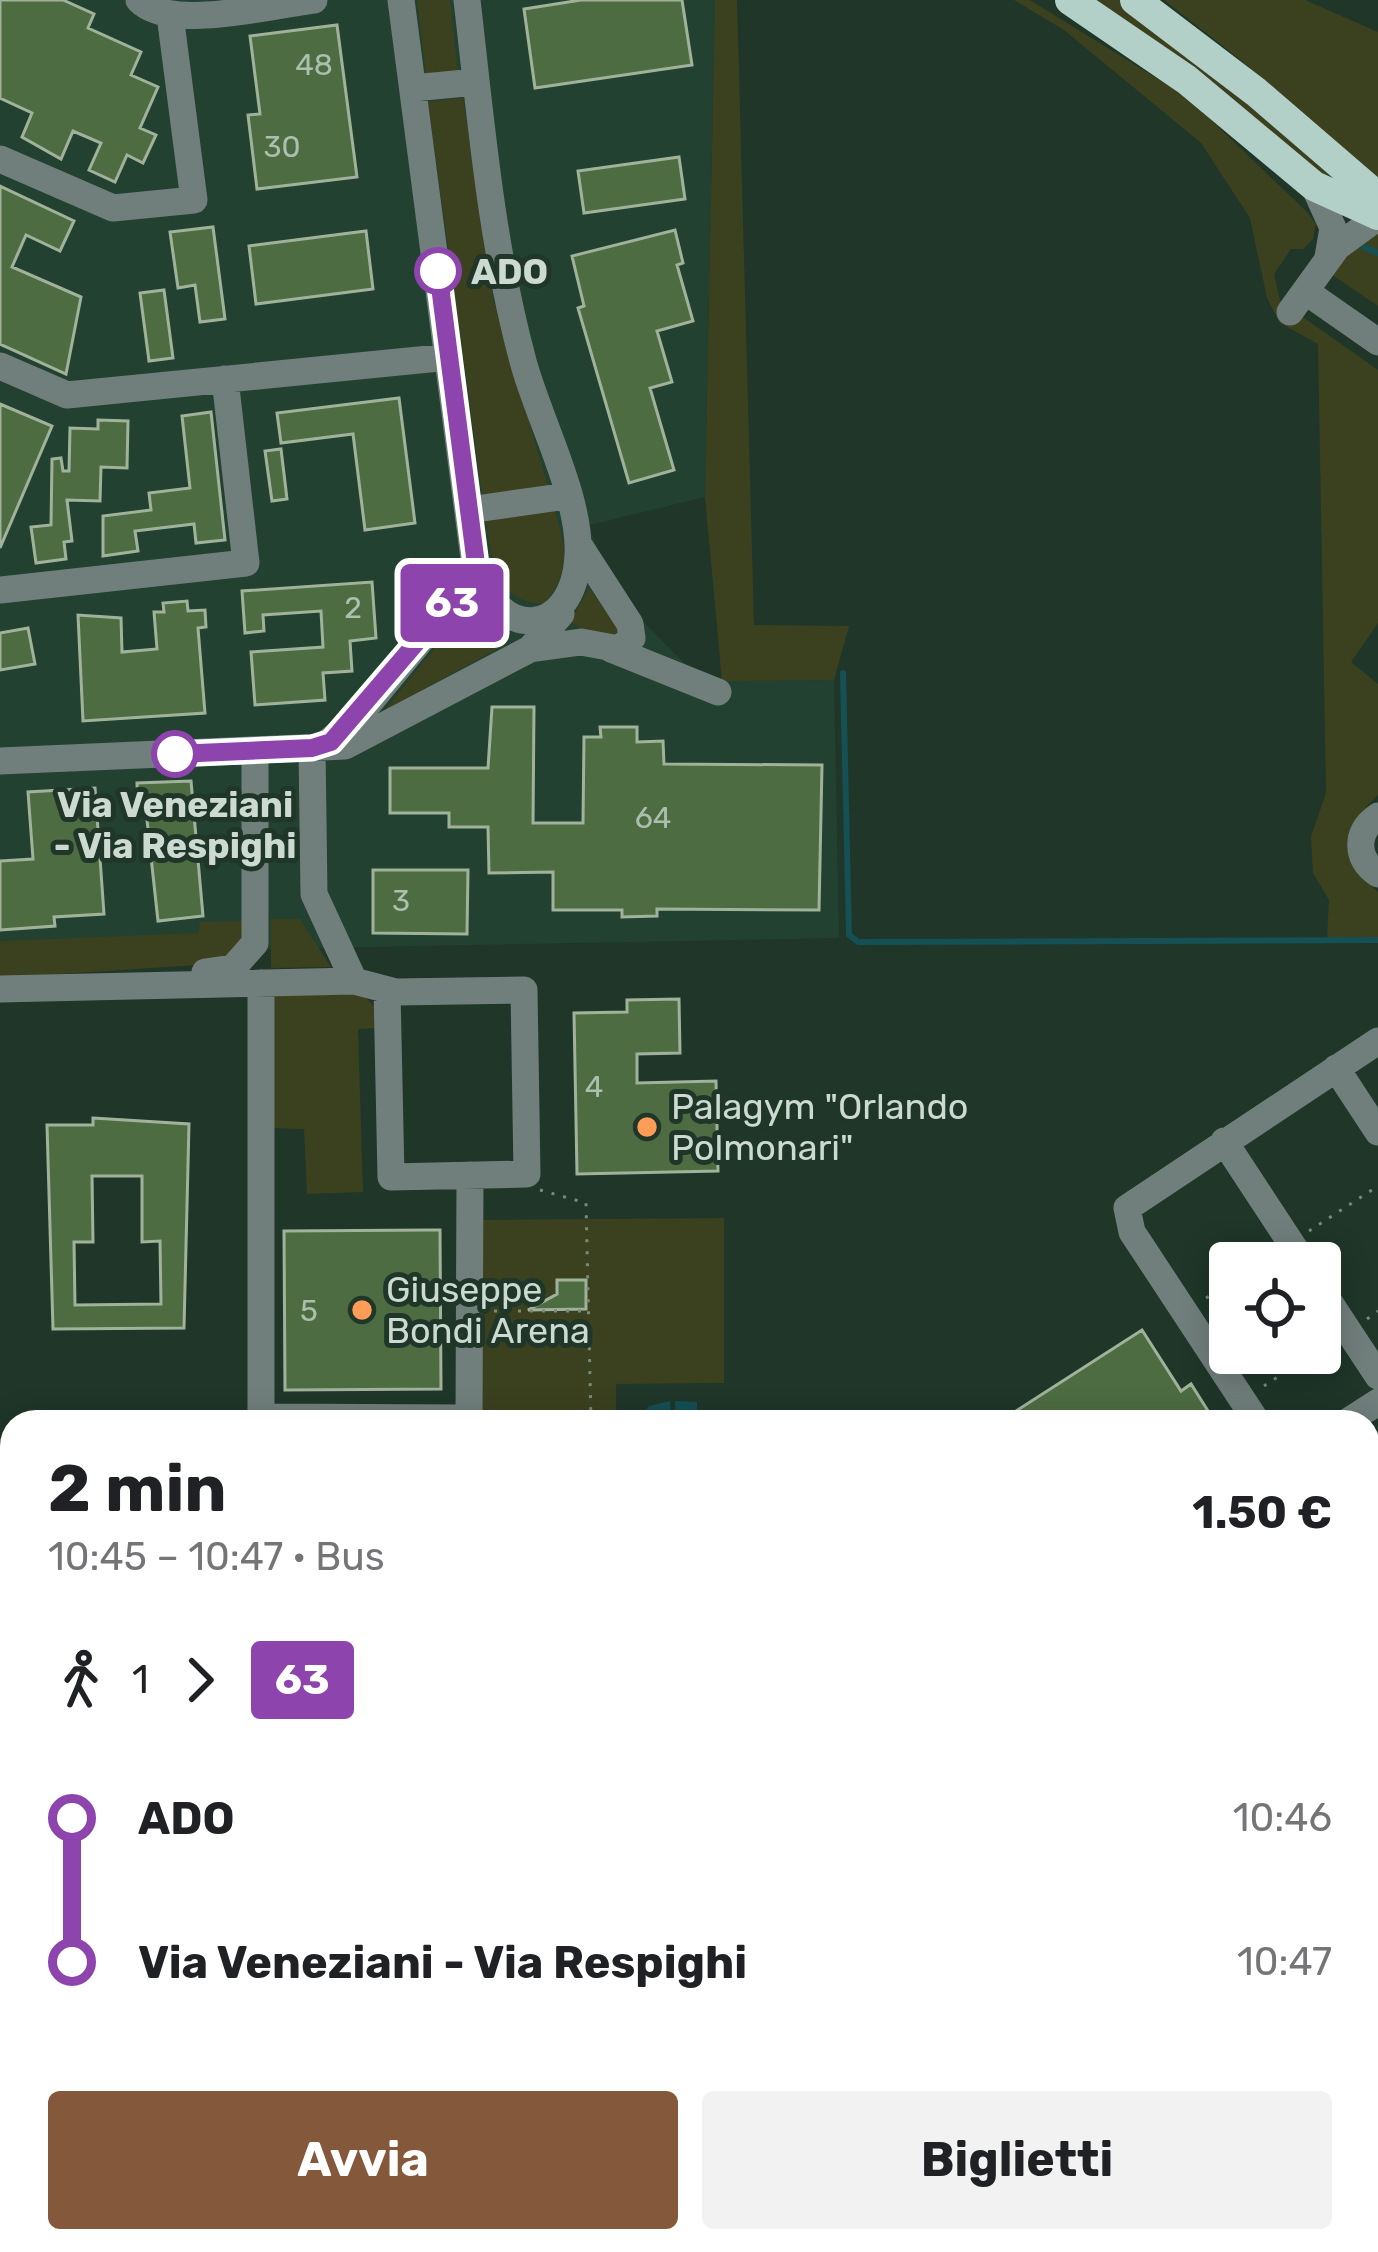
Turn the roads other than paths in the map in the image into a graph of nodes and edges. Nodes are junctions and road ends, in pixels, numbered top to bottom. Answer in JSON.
{"nodes":[{"id":1,"x":139,"y":0,"type":"edge"},
{"id":2,"x":314,"y":0,"type":"edge"},
{"id":3,"x":401,"y":0,"type":"edge"},
{"id":4,"x":467,"y":0,"type":"edge"},
{"id":5,"x":1070,"y":0,"type":"edge"},
{"id":6,"x":1135,"y":0,"type":"edge"},
{"id":7,"x":170,"y":15,"type":"junction"},
{"id":8,"x":476,"y":82,"type":"junction"},
{"id":9,"x":413,"y":88,"type":"junction"},
{"id":10,"x":0,"y":159,"type":"edge"},
{"id":11,"x":1314,"y":186,"type":"junction"},
{"id":12,"x":1378,"y":197,"type":"edge"},
{"id":13,"x":1378,"y":216,"type":"edge"},
{"id":14,"x":1328,"y":257,"type":"junction"},
{"id":15,"x":1378,"y":342,"type":"edge"},
{"id":16,"x":449,"y":357,"type":"junction"},
{"id":17,"x":0,"y":366,"type":"edge"},
{"id":18,"x":225,"y":379,"type":"junction"},
{"id":19,"x":567,"y":496,"type":"junction"},
{"id":20,"x":470,"y":510,"type":"junction"},
{"id":21,"x":578,"y":544,"type":"junction"},
{"id":22,"x":477,"y":572,"type":"junction"},
{"id":23,"x":572,"y":586,"type":"junction"},
{"id":24,"x":0,"y":590,"type":"edge"},
{"id":25,"x":530,"y":649,"type":"junction"},
{"id":26,"x":611,"y":650,"type":"junction"},
{"id":27,"x":718,"y":692,"type":"dead end"},
{"id":28,"x":312,"y":748,"type":"junction"},
{"id":29,"x":255,"y":751,"type":"junction"},
{"id":30,"x":0,"y":761,"type":"edge"},
{"id":31,"x":1378,"y":816,"type":"edge"},
{"id":32,"x":1377,"y":874,"type":"edge"},
{"id":33,"x":354,"y":981,"type":"junction"},
{"id":34,"x":261,"y":983,"type":"junction"},
{"id":35,"x":103,"y":987,"type":"junction"},
{"id":36,"x":0,"y":989,"type":"edge"},
{"id":37,"x":387,"y":990,"type":"junction"},
{"id":38,"x":1378,"y":1041,"type":"edge"},
{"id":39,"x":1336,"y":1068,"type":"junction"},
{"id":40,"x":1378,"y":1132,"type":"edge"},
{"id":41,"x":1224,"y":1141,"type":"junction"},
{"id":42,"x":470,"y":1175,"type":"junction"},
{"id":43,"x":1290,"y":1242,"type":"edge"},
{"id":44,"x":1341,"y":1320,"type":"edge"},
{"id":45,"x":1378,"y":1376,"type":"edge"},
{"id":46,"x":261,"y":1410,"type":"edge"},
{"id":47,"x":469,"y":1410,"type":"edge"},
{"id":48,"x":1249,"y":1410,"type":"edge"}],
"edges":[{"from":1,"to":7,"type":"street"},
{"from":2,"to":7,"type":"street"},
{"from":3,"to":9,"type":"street"},
{"from":4,"to":8,"type":"street"},
{"from":5,"to":11,"type":"main road"},
{"from":6,"to":12,"type":"main road"},
{"from":7,"to":10,"type":"street"},
{"from":8,"to":9,"type":"street"},
{"from":8,"to":19,"type":"street"},
{"from":9,"to":16,"type":"street"},
{"from":11,"to":13,"type":"main road"},
{"from":11,"to":14,"type":"street"},
{"from":13,"to":14,"type":"street"},
{"from":14,"to":15,"type":"street"},
{"from":16,"to":18,"type":"street"},
{"from":16,"to":20,"type":"street"},
{"from":17,"to":18,"type":"street"},
{"from":18,"to":24,"type":"street"},
{"from":19,"to":20,"type":"street"},
{"from":19,"to":21,"type":"street"},
{"from":20,"to":22,"type":"street"},
{"from":21,"to":23,"type":"street"},
{"from":21,"to":26,"type":"street"},
{"from":22,"to":23,"type":"street"},
{"from":22,"to":28,"type":"street"},
{"from":23,"to":25,"type":"street"},
{"from":25,"to":26,"type":"street"},
{"from":25,"to":28,"type":"street"},
{"from":26,"to":27,"type":"street"},
{"from":28,"to":29,"type":"street"},
{"from":28,"to":33,"type":"street"},
{"from":29,"to":30,"type":"street"},
{"from":29,"to":35,"type":"street"},
{"from":31,"to":32,"type":"street"},
{"from":33,"to":34,"type":"street"},
{"from":33,"to":37,"type":"street"},
{"from":34,"to":35,"type":"street"},
{"from":34,"to":46,"type":"street"},
{"from":35,"to":36,"type":"street"},
{"from":37,"to":42,"type":"street"},
{"from":37,"to":42,"type":"street"},
{"from":38,"to":39,"type":"street"},
{"from":39,"to":40,"type":"street"},
{"from":39,"to":41,"type":"street"},
{"from":41,"to":43,"type":"street"},
{"from":41,"to":48,"type":"street"},
{"from":42,"to":47,"type":"street"},
{"from":44,"to":45,"type":"street"}]}
